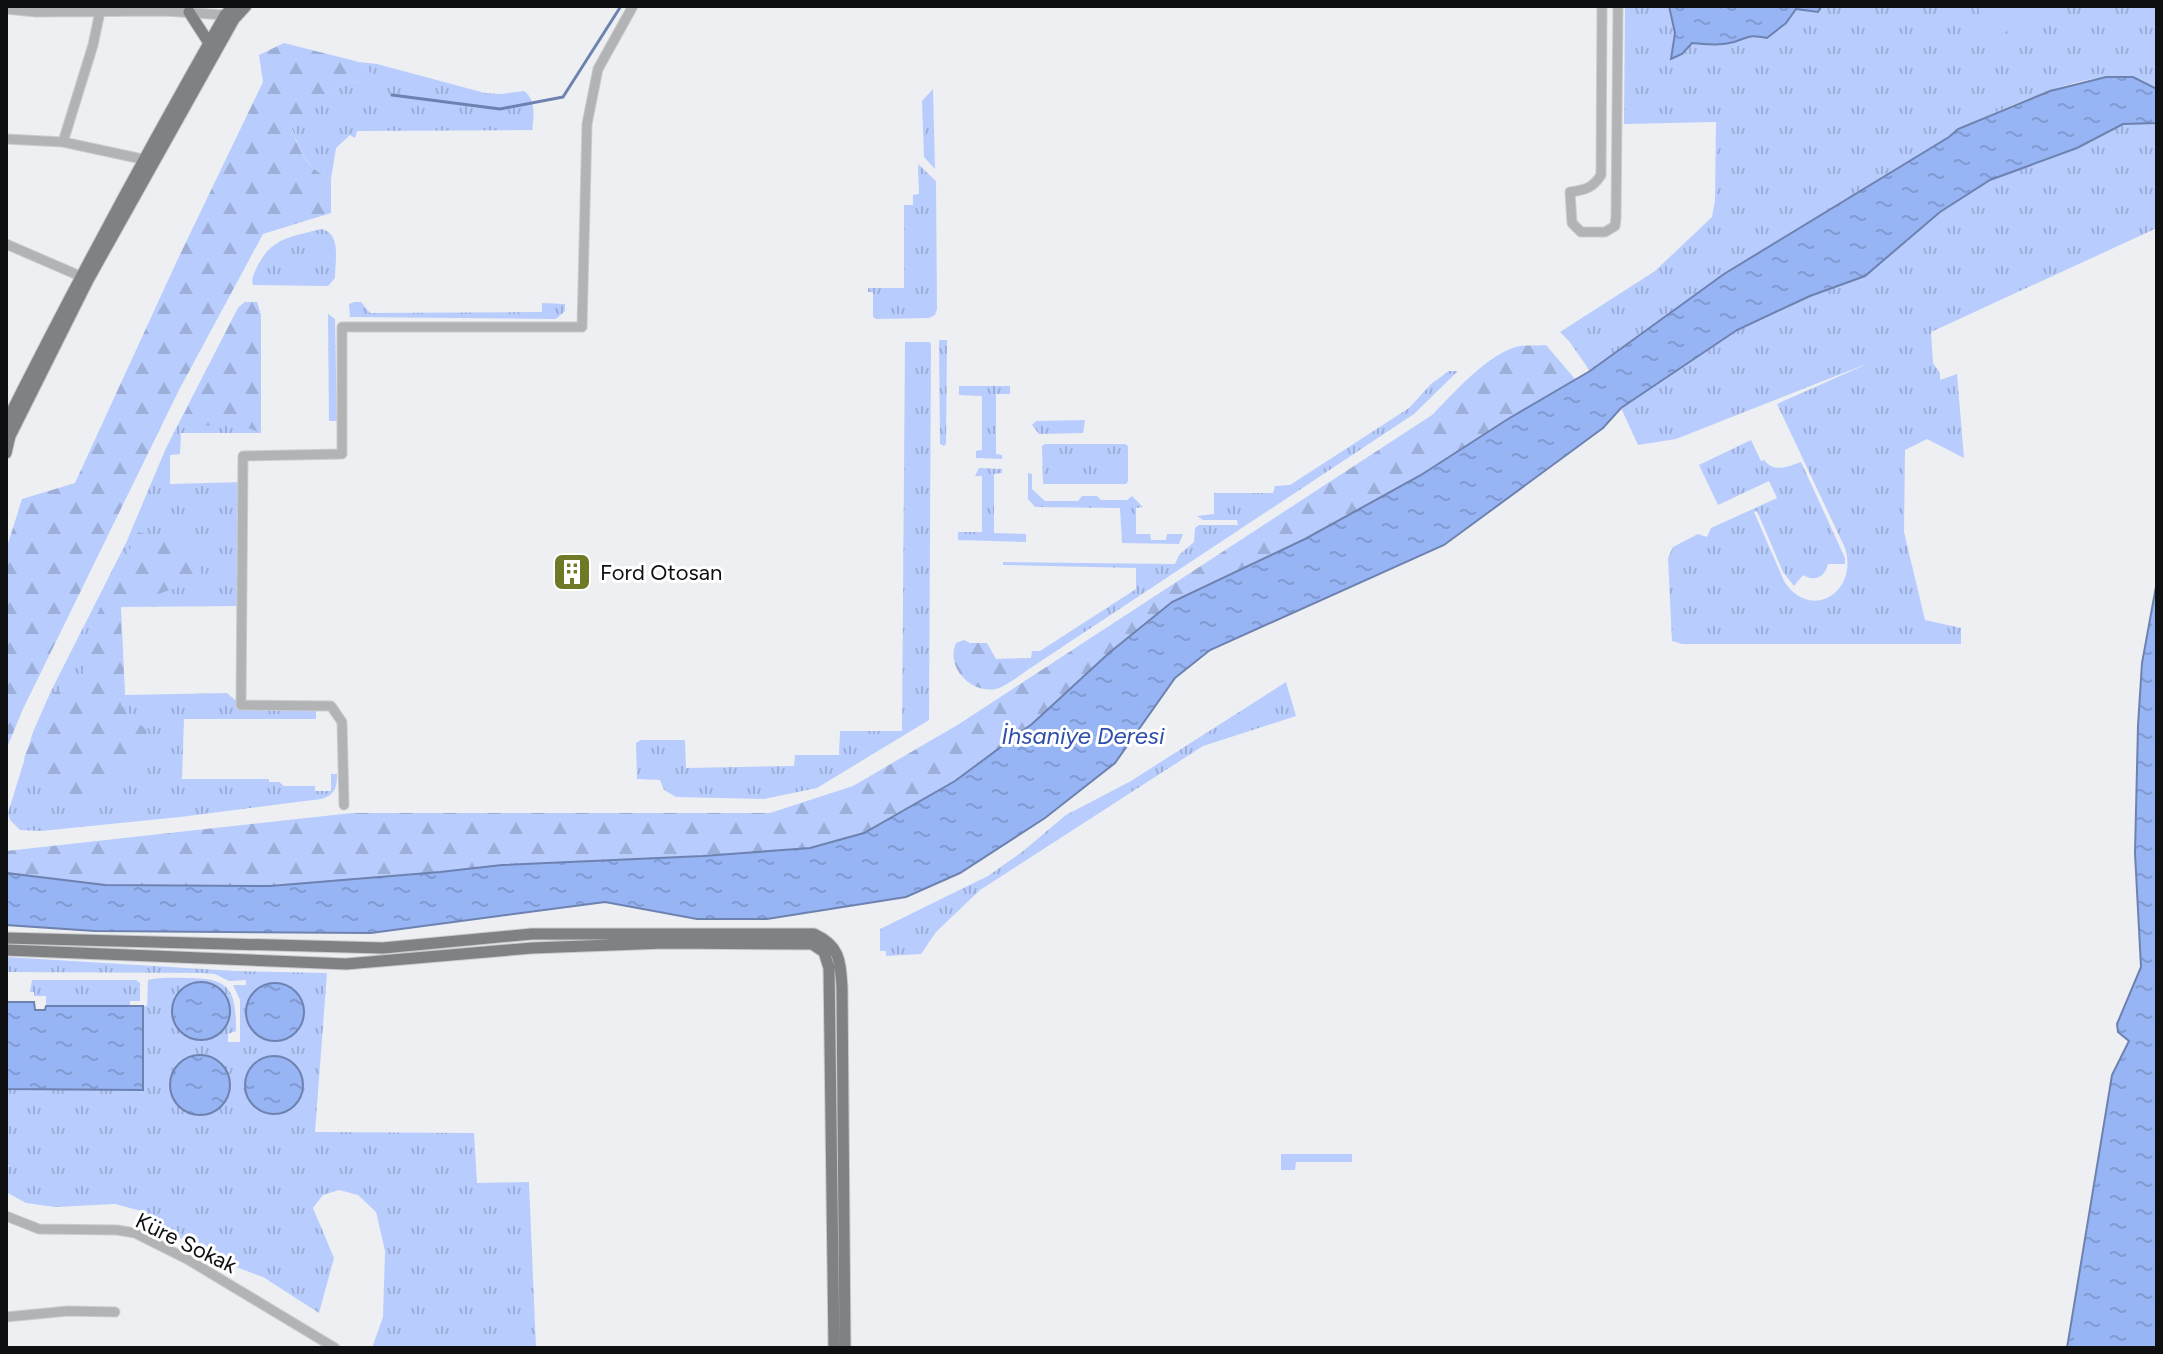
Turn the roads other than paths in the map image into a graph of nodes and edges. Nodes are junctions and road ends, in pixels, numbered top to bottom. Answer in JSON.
{"nodes":[{"id":1,"x":234,"y":6,"type":"edge"},
{"id":2,"x":246,"y":6,"type":"edge"},
{"id":3,"x":633,"y":6,"type":"edge"},
{"id":4,"x":1602,"y":6,"type":"edge"},
{"id":5,"x":1618,"y":6,"type":"edge"},
{"id":6,"x":101,"y":8,"type":"edge"},
{"id":7,"x":6,"y":9,"type":"edge"},
{"id":8,"x":189,"y":12,"type":"junction"},
{"id":9,"x":225,"y":15,"type":"junction"},
{"id":10,"x":209,"y":43,"type":"junction"},
{"id":11,"x":6,"y":139,"type":"edge"},
{"id":12,"x":63,"y":142,"type":"junction"},
{"id":13,"x":142,"y":159,"type":"junction"},
{"id":14,"x":6,"y":244,"type":"edge"},
{"id":15,"x":80,"y":276,"type":"junction"},
{"id":16,"x":6,"y":423,"type":"edge"},
{"id":17,"x":6,"y":453,"type":"edge"},
{"id":18,"x":344,"y":805,"type":"dead end"},
{"id":19,"x":6,"y":938,"type":"edge"},
{"id":20,"x":6,"y":950,"type":"edge"},
{"id":21,"x":6,"y":1216,"type":"edge"},
{"id":22,"x":115,"y":1312,"type":"dead end"},
{"id":23,"x":6,"y":1317,"type":"edge"},
{"id":24,"x":335,"y":1348,"type":"edge"},
{"id":25,"x":834,"y":1348,"type":"edge"},
{"id":26,"x":845,"y":1348,"type":"edge"}],
"edges":[{"from":1,"to":9,"type":"main road"},
{"from":2,"to":17,"type":"main road"},
{"from":3,"to":18,"type":"street"},
{"from":4,"to":5,"type":"street"},
{"from":6,"to":7,"type":"street"},
{"from":6,"to":8,"type":"street"},
{"from":6,"to":12,"type":"street"},
{"from":8,"to":9,"type":"street"},
{"from":8,"to":10,"type":"main road"},
{"from":9,"to":10,"type":"main road"},
{"from":10,"to":13,"type":"main road"},
{"from":11,"to":12,"type":"street"},
{"from":12,"to":13,"type":"street"},
{"from":13,"to":15,"type":"main road"},
{"from":14,"to":15,"type":"street"},
{"from":15,"to":16,"type":"main road"},
{"from":19,"to":26,"type":"main road"},
{"from":20,"to":25,"type":"main road"},
{"from":21,"to":24,"type":"street","name":"Küre Sokak"},
{"from":22,"to":23,"type":"street"}]}
